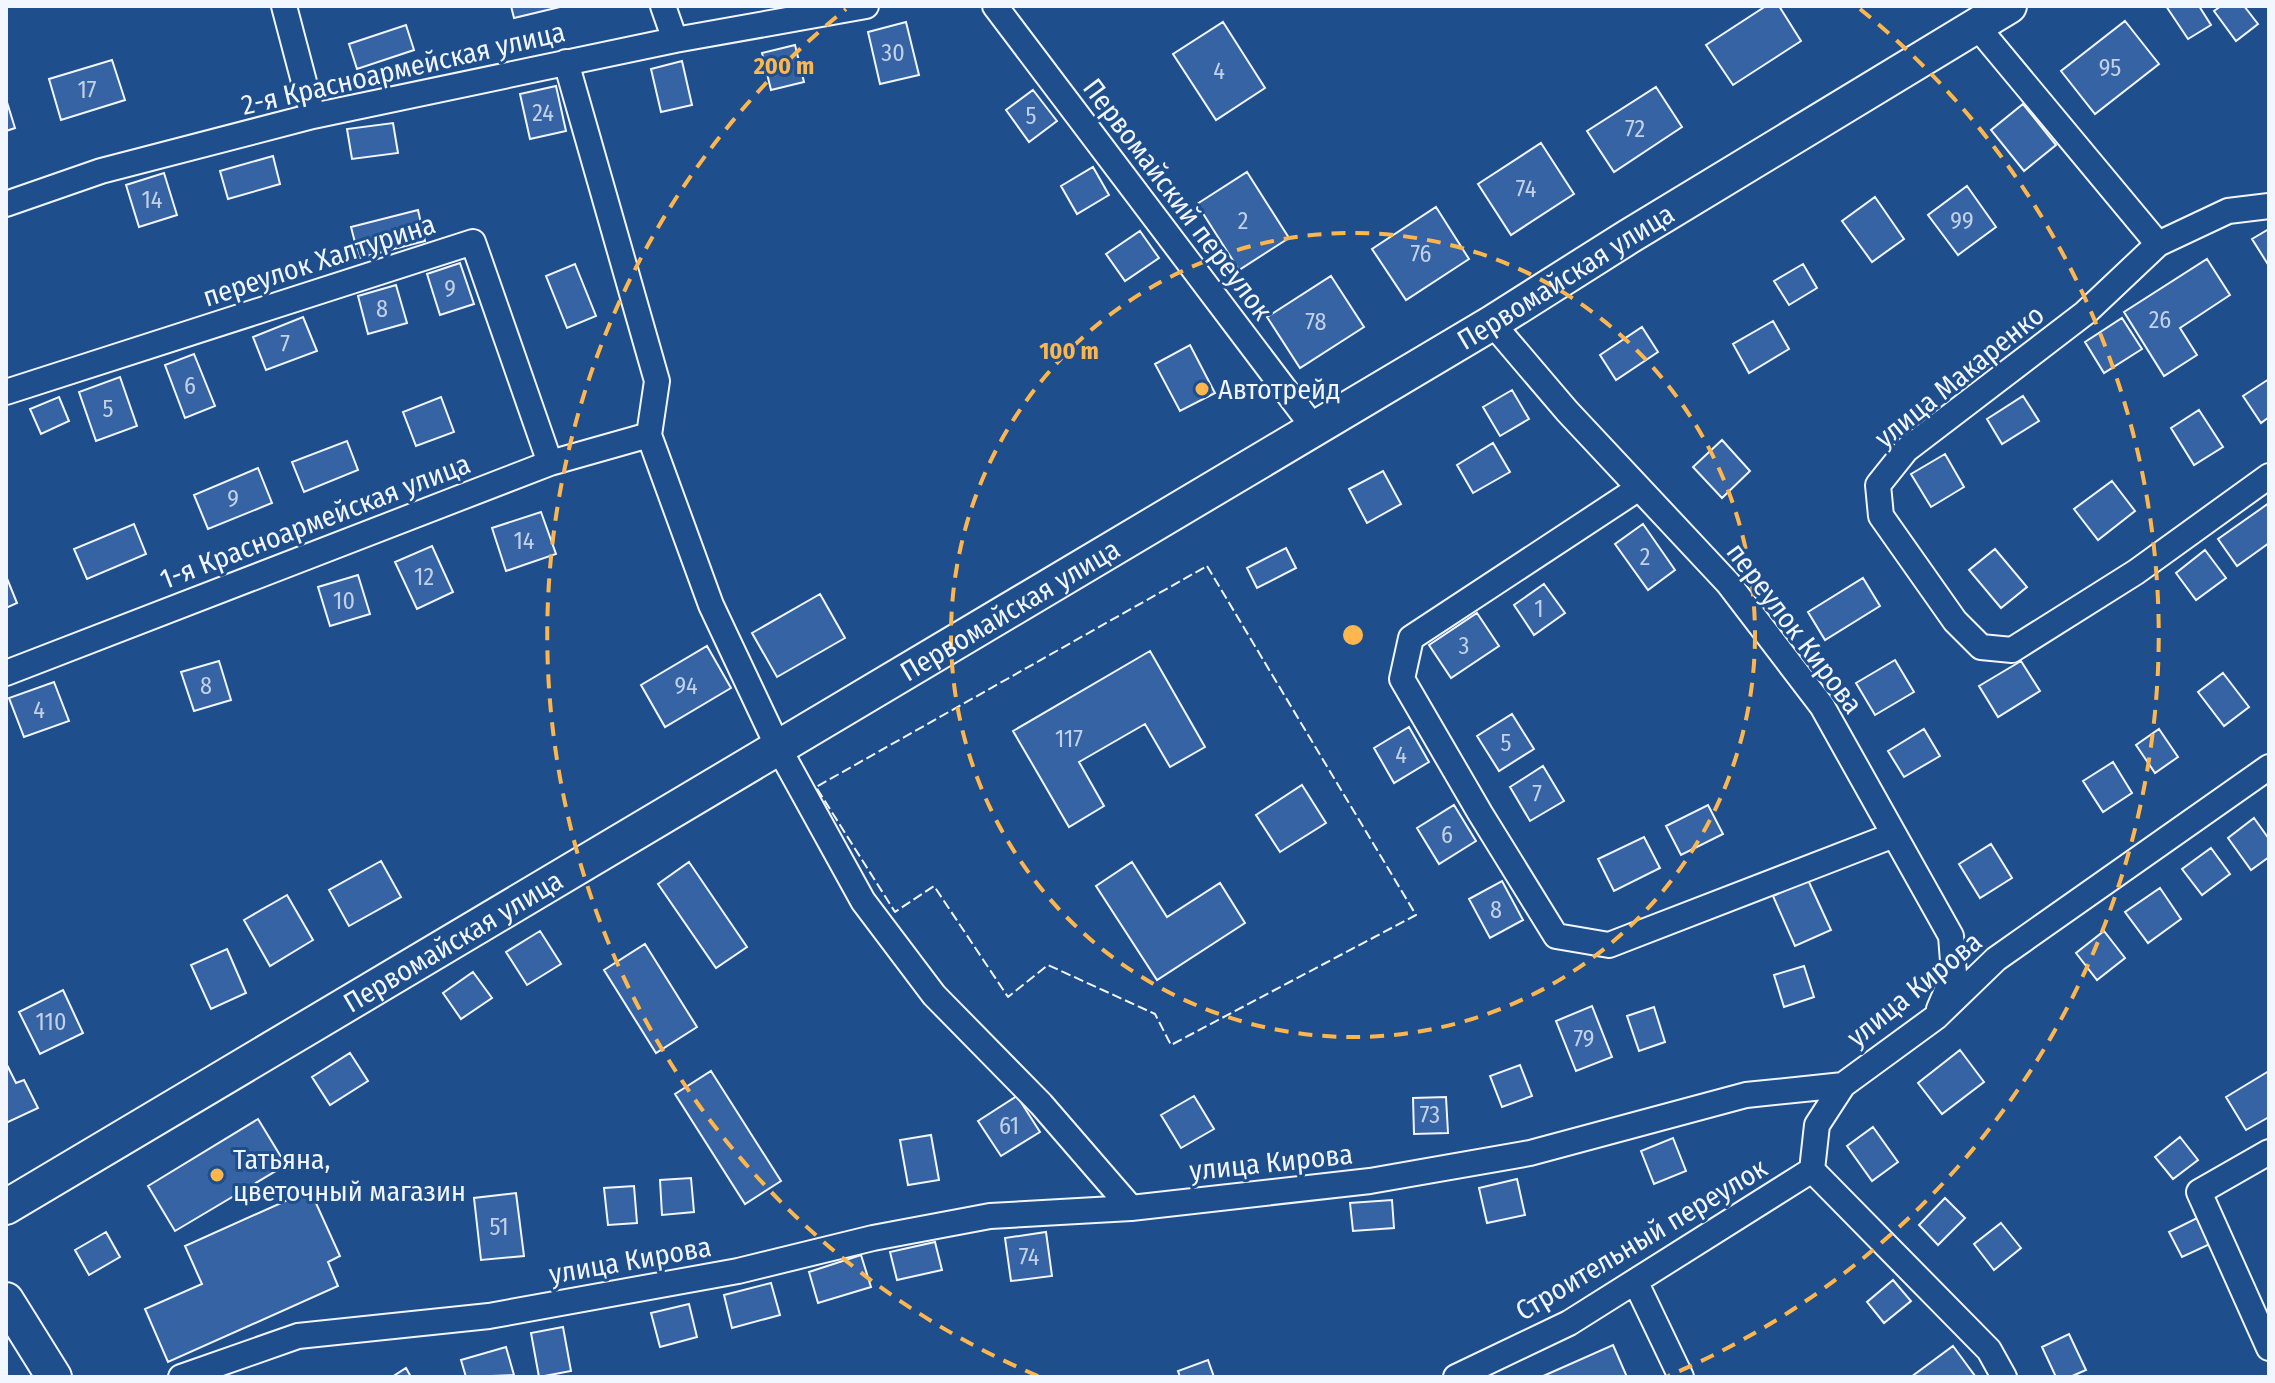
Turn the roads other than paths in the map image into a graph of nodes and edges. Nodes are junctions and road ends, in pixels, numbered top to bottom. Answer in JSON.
{"nodes":[{"id":1,"x":284,"y":6,"type":"edge"},
{"id":2,"x":663,"y":6,"type":"edge"},
{"id":3,"x":866,"y":6,"type":"edge"},
{"id":4,"x":995,"y":6,"type":"edge"},
{"id":5,"x":2009,"y":6,"type":"edge"},
{"id":6,"x":1975,"y":24,"type":"junction"},
{"id":7,"x":675,"y":40,"type":"junction"},
{"id":8,"x":566,"y":62,"type":"junction"},
{"id":9,"x":313,"y":116,"type":"junction"},
{"id":10,"x":6,"y":204,"type":"edge"},
{"id":11,"x":2269,"y":206,"type":"edge"},
{"id":12,"x":2158,"y":244,"type":"junction"},
{"id":13,"x":1492,"y":323,"type":"junction"},
{"id":14,"x":6,"y":392,"type":"edge"},
{"id":15,"x":1314,"y":428,"type":"junction"},
{"id":16,"x":649,"y":435,"type":"junction"},
{"id":17,"x":550,"y":463,"type":"junction"},
{"id":18,"x":2269,"y":476,"type":"edge"},
{"id":19,"x":1639,"y":488,"type":"junction"},
{"id":20,"x":6,"y":673,"type":"edge"},
{"id":21,"x":778,"y":747,"type":"junction"},
{"id":22,"x":2269,"y":767,"type":"edge"},
{"id":23,"x":1894,"y":835,"type":"junction"},
{"id":24,"x":1936,"y":1017,"type":"junction"},
{"id":25,"x":1843,"y":1085,"type":"junction"},
{"id":26,"x":2269,"y":1152,"type":"edge"},
{"id":27,"x":1812,"y":1170,"type":"junction"},
{"id":28,"x":6,"y":1207,"type":"edge"},
{"id":29,"x":1131,"y":1208,"type":"junction"},
{"id":30,"x":1636,"y":1283,"type":"junction"},
{"id":31,"x":6,"y":1300,"type":"edge"},
{"id":32,"x":2269,"y":1348,"type":"edge"},
{"id":33,"x":54,"y":1377,"type":"edge"},
{"id":34,"x":181,"y":1377,"type":"edge"},
{"id":35,"x":1456,"y":1377,"type":"edge"},
{"id":36,"x":1681,"y":1377,"type":"edge"},
{"id":37,"x":2004,"y":1377,"type":"edge"}],
"edges":[{"from":1,"to":9,"type":"street"},
{"from":2,"to":7,"type":"street"},
{"from":3,"to":7,"type":"street","name":"2-я Красноармейская улица"},
{"from":4,"to":15,"type":"street","name":"Первомайский переулок"},
{"from":5,"to":6,"type":"main road","name":"Первомайская улица"},
{"from":6,"to":12,"type":"street"},
{"from":6,"to":13,"type":"main road","name":"Первомайская улица"},
{"from":7,"to":8,"type":"street","name":"2-я Красноармейская улица"},
{"from":8,"to":9,"type":"street","name":"2-я Красноармейская улица"},
{"from":8,"to":16,"type":"street"},
{"from":9,"to":10,"type":"street","name":"2-я Красноармейская улица"},
{"from":11,"to":12,"type":"street","name":"улица Макаренко"},
{"from":12,"to":18,"type":"street","name":"улица Макаренко"},
{"from":13,"to":15,"type":"main road","name":"Первомайская улица"},
{"from":13,"to":19,"type":"street","name":"переулок Кирова"},
{"from":14,"to":17,"type":"street","name":"переулок Халтурина"},
{"from":15,"to":21,"type":"main road","name":"Первомайская улица"},
{"from":16,"to":17,"type":"street","name":"1-я Красноармейская улица"},
{"from":16,"to":21,"type":"street"},
{"from":17,"to":20,"type":"street","name":"1-я Красноармейская улица"},
{"from":19,"to":23,"type":"street","name":"переулок Кирова"},
{"from":19,"to":23,"type":"street"},
{"from":21,"to":28,"type":"main road","name":"Первомайская улица"},
{"from":21,"to":29,"type":"street"},
{"from":22,"to":24,"type":"street","name":"улица Кирова"},
{"from":23,"to":24,"type":"street","name":"переулок Кирова"},
{"from":24,"to":25,"type":"street","name":"улица Кирова"},
{"from":25,"to":27,"type":"street"},
{"from":25,"to":29,"type":"street","name":"улица Кирова"},
{"from":26,"to":32,"type":"street"},
{"from":27,"to":30,"type":"street","name":"Строительный переулок"},
{"from":27,"to":37,"type":"street"},
{"from":29,"to":34,"type":"street","name":"улица Кирова"},
{"from":30,"to":35,"type":"street","name":"Строительный переулок"},
{"from":30,"to":36,"type":"street"},
{"from":31,"to":33,"type":"main road"}]}
